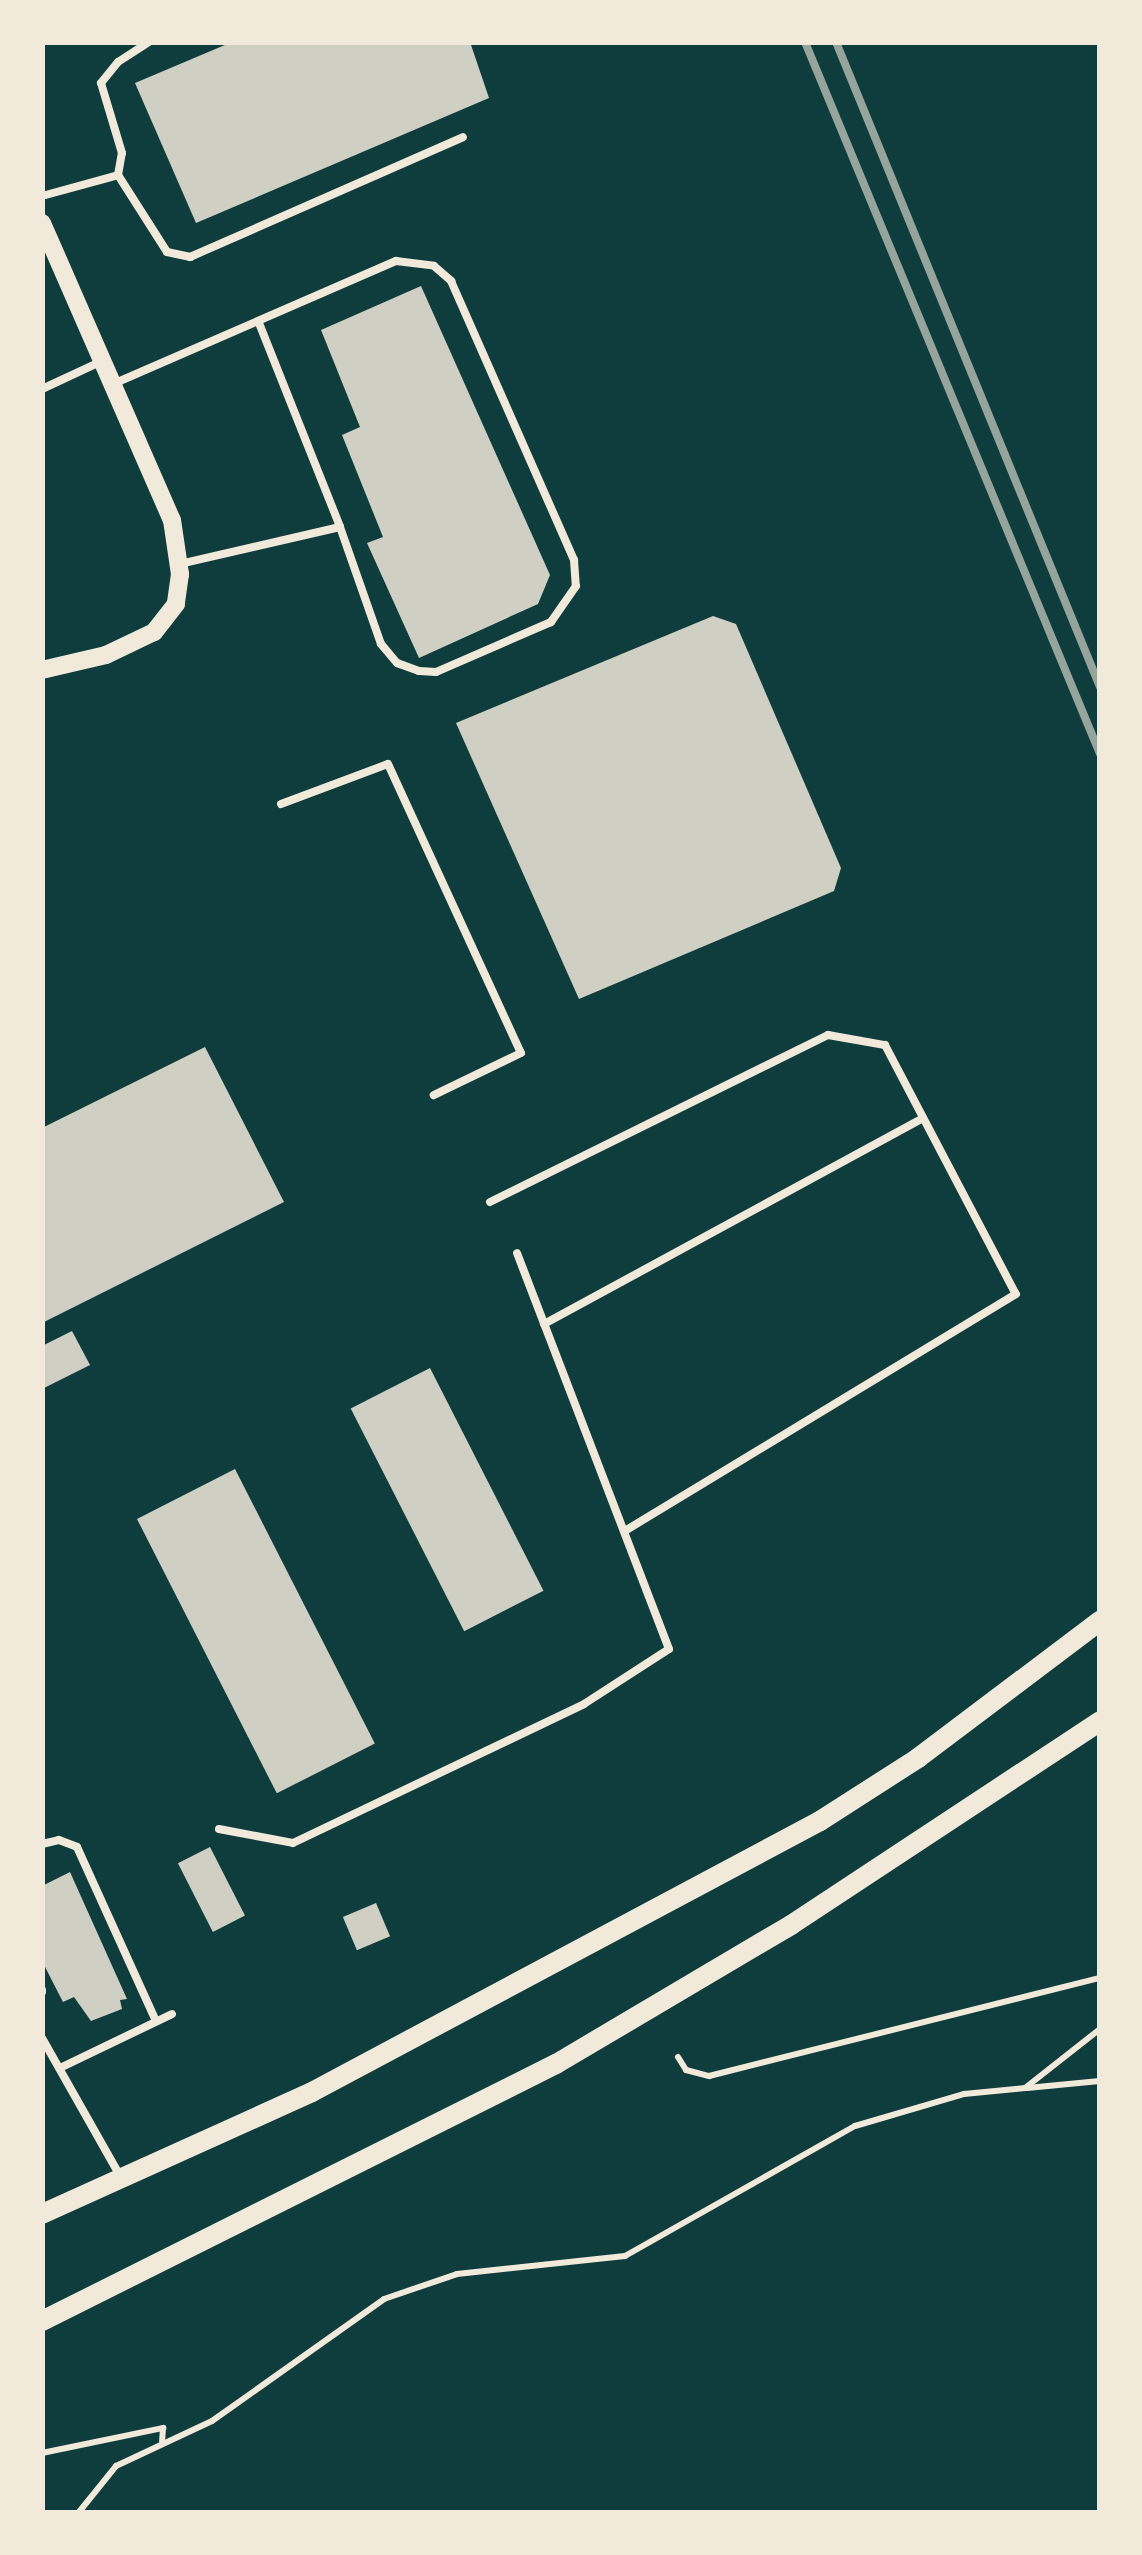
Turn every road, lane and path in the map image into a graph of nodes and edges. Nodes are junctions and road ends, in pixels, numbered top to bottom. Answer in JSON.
{"nodes":[{"id":1,"x":150,"y":42,"type":"edge"},
{"id":2,"x":463,"y":137,"type":"dead end"},
{"id":3,"x":118,"y":175,"type":"junction"},
{"id":4,"x":42,"y":196,"type":"edge"},
{"id":5,"x":42,"y":222,"type":"edge"},
{"id":6,"x":259,"y":323,"type":"junction"},
{"id":7,"x":103,"y":361,"type":"junction"},
{"id":8,"x":112,"y":384,"type":"junction"},
{"id":9,"x":42,"y":389,"type":"edge"},
{"id":10,"x":340,"y":527,"type":"junction"},
{"id":11,"x":179,"y":564,"type":"junction"},
{"id":12,"x":42,"y":670,"type":"edge"},
{"id":13,"x":281,"y":804,"type":"dead end"},
{"id":14,"x":434,"y":1094,"type":"dead end"},
{"id":15,"x":923,"y":1118,"type":"junction"},
{"id":16,"x":490,"y":1202,"type":"dead end"},
{"id":17,"x":517,"y":1252,"type":"dead end"},
{"id":18,"x":544,"y":1324,"type":"junction"},
{"id":19,"x":624,"y":1531,"type":"junction"},
{"id":20,"x":1100,"y":1621,"type":"edge"},
{"id":21,"x":1100,"y":1721,"type":"edge"},
{"id":22,"x":219,"y":1829,"type":"dead end"},
{"id":23,"x":42,"y":1844,"type":"edge"},
{"id":24,"x":1100,"y":1978,"type":"edge"},
{"id":25,"x":172,"y":2014,"type":"dead end"},
{"id":26,"x":156,"y":2021,"type":"junction"},
{"id":27,"x":1100,"y":2030,"type":"edge"},
{"id":28,"x":42,"y":2038,"type":"edge"},
{"id":29,"x":678,"y":2058,"type":"dead end"},
{"id":30,"x":62,"y":2066,"type":"junction"},
{"id":31,"x":1100,"y":2081,"type":"edge"},
{"id":32,"x":1025,"y":2088,"type":"junction"},
{"id":33,"x":121,"y":2178,"type":"junction"},
{"id":34,"x":42,"y":2214,"type":"edge"},
{"id":35,"x":42,"y":2321,"type":"edge"},
{"id":36,"x":162,"y":2442,"type":"junction"},
{"id":37,"x":42,"y":2453,"type":"edge"},
{"id":38,"x":79,"y":2512,"type":"edge"}],
"edges":[{"from":1,"to":3,"type":"lane"},
{"from":2,"to":3,"type":"lane"},
{"from":3,"to":4,"type":"lane"},
{"from":5,"to":7,"type":"street"},
{"from":6,"to":8,"type":"lane"},
{"from":6,"to":10,"type":"lane"},
{"from":6,"to":10,"type":"lane"},
{"from":7,"to":8,"type":"street"},
{"from":7,"to":9,"type":"lane"},
{"from":8,"to":11,"type":"street"},
{"from":10,"to":11,"type":"lane"},
{"from":11,"to":12,"type":"street"},
{"from":13,"to":14,"type":"lane"},
{"from":15,"to":16,"type":"lane"},
{"from":15,"to":18,"type":"lane"},
{"from":15,"to":19,"type":"lane"},
{"from":17,"to":18,"type":"lane"},
{"from":18,"to":19,"type":"lane"},
{"from":19,"to":22,"type":"lane"},
{"from":20,"to":33,"type":"main road"},
{"from":21,"to":35,"type":"main road"},
{"from":23,"to":26,"type":"lane"},
{"from":24,"to":29,"type":"path"},
{"from":25,"to":26,"type":"lane"},
{"from":26,"to":30,"type":"lane"},
{"from":27,"to":32,"type":"path"},
{"from":28,"to":30,"type":"lane"},
{"from":30,"to":33,"type":"lane"},
{"from":31,"to":32,"type":"path"},
{"from":32,"to":36,"type":"path"},
{"from":33,"to":34,"type":"main road"},
{"from":36,"to":37,"type":"path"},
{"from":36,"to":38,"type":"path"}]}
